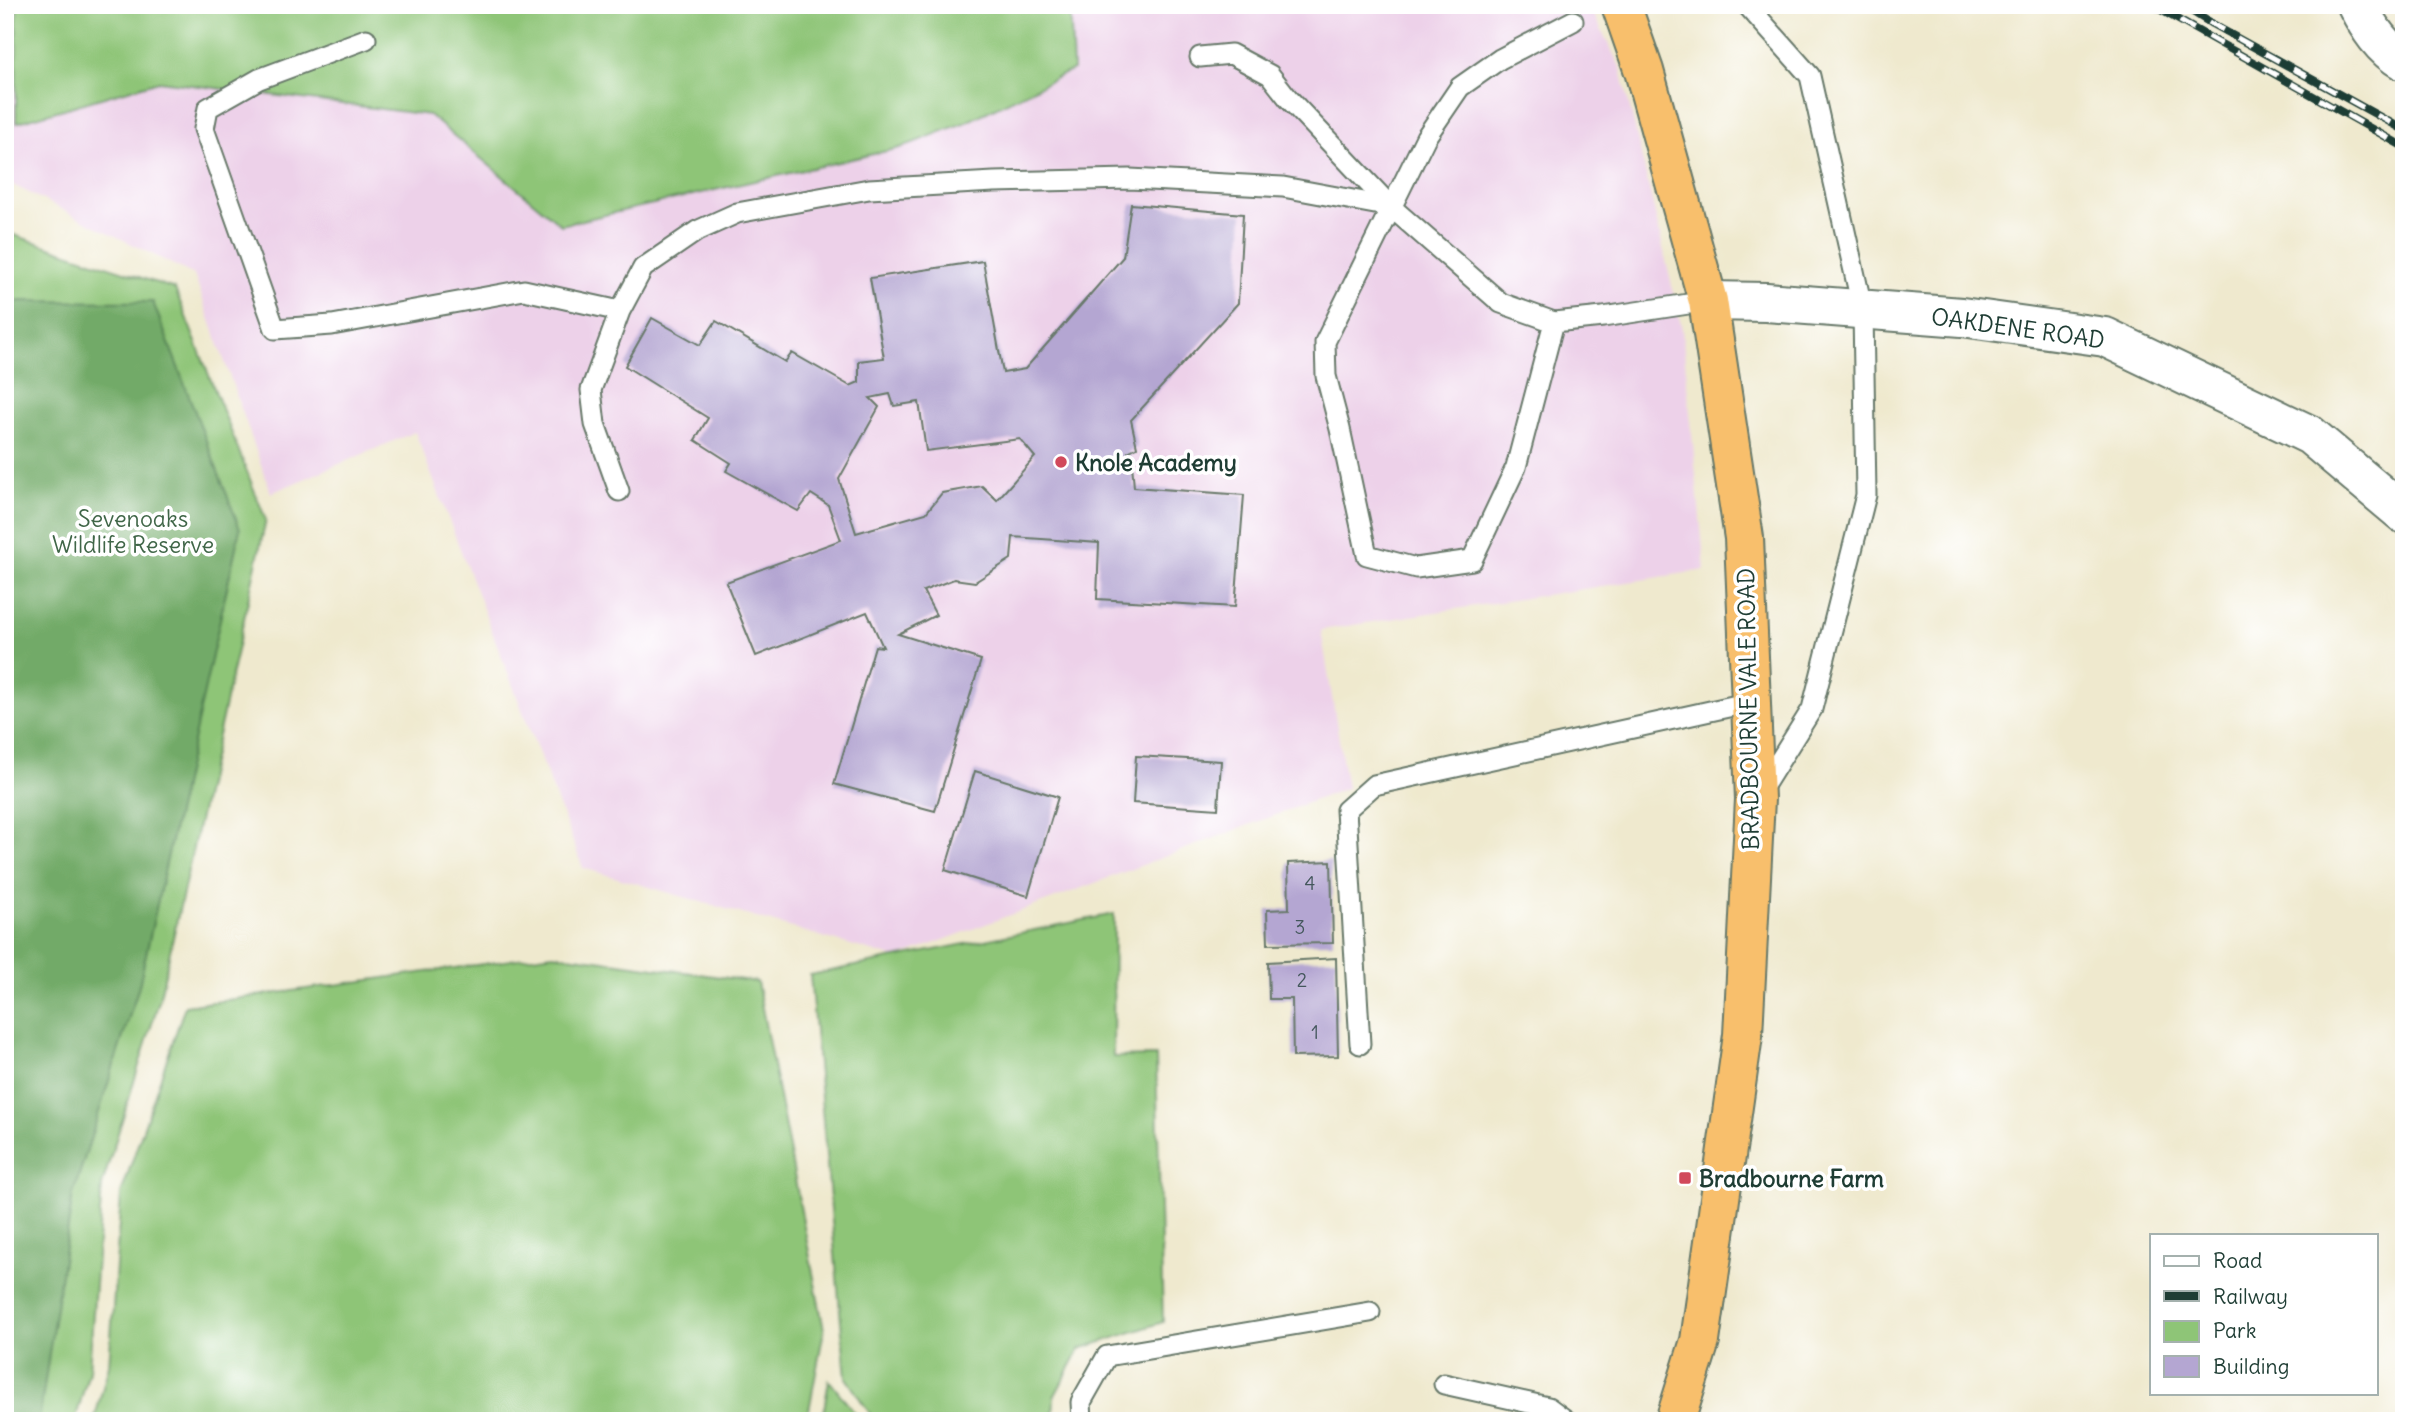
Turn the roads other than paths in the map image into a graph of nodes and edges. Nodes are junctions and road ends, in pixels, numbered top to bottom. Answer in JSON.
{"nodes":[{"id":1,"x":1621,"y":5,"type":"edge"},
{"id":2,"x":1747,"y":5,"type":"edge"},
{"id":3,"x":2357,"y":5,"type":"edge"},
{"id":4,"x":1573,"y":21,"type":"dead end"},
{"id":5,"x":366,"y":39,"type":"dead end"},
{"id":6,"x":1200,"y":57,"type":"dead end"},
{"id":7,"x":2404,"y":61,"type":"edge"},
{"id":8,"x":1391,"y":207,"type":"junction"},
{"id":9,"x":1708,"y":301,"type":"junction"},
{"id":10,"x":620,"y":311,"type":"junction"},
{"id":11,"x":1863,"y":311,"type":"junction"},
{"id":12,"x":1554,"y":322,"type":"junction"},
{"id":13,"x":619,"y":491,"type":"dead end"},
{"id":14,"x":2404,"y":514,"type":"edge"},
{"id":15,"x":1751,"y":702,"type":"junction"},
{"id":16,"x":1755,"y":799,"type":"junction"},
{"id":17,"x":1360,"y":1044,"type":"dead end"},
{"id":18,"x":1370,"y":1312,"type":"dead end"},
{"id":19,"x":1444,"y":1384,"type":"dead end"},
{"id":20,"x":1082,"y":1421,"type":"edge"},
{"id":21,"x":1567,"y":1421,"type":"edge"},
{"id":22,"x":1675,"y":1421,"type":"edge"}],
"edges":[{"from":1,"to":9,"type":"highway","name":"BRADBOURNE VALE ROAD"},
{"from":2,"to":11,"type":"lane"},
{"from":3,"to":7,"type":"street"},
{"from":4,"to":8,"type":"lane"},
{"from":5,"to":10,"type":"lane"},
{"from":6,"to":8,"type":"lane"},
{"from":8,"to":10,"type":"lane"},
{"from":8,"to":12,"type":"lane"},
{"from":8,"to":12,"type":"lane"},
{"from":9,"to":11,"type":"street","name":"OAKDENE ROAD"},
{"from":9,"to":12,"type":"lane"},
{"from":9,"to":15,"type":"highway","name":"BRADBOURNE VALE ROAD"},
{"from":10,"to":13,"type":"lane"},
{"from":11,"to":14,"type":"street","name":"OAKDENE ROAD"},
{"from":11,"to":16,"type":"lane"},
{"from":15,"to":16,"type":"highway","name":"BRADBOURNE VALE ROAD"},
{"from":15,"to":17,"type":"lane"},
{"from":16,"to":22,"type":"highway","name":"BRADBOURNE VALE ROAD"},
{"from":18,"to":20,"type":"lane"},
{"from":19,"to":21,"type":"lane"}]}
